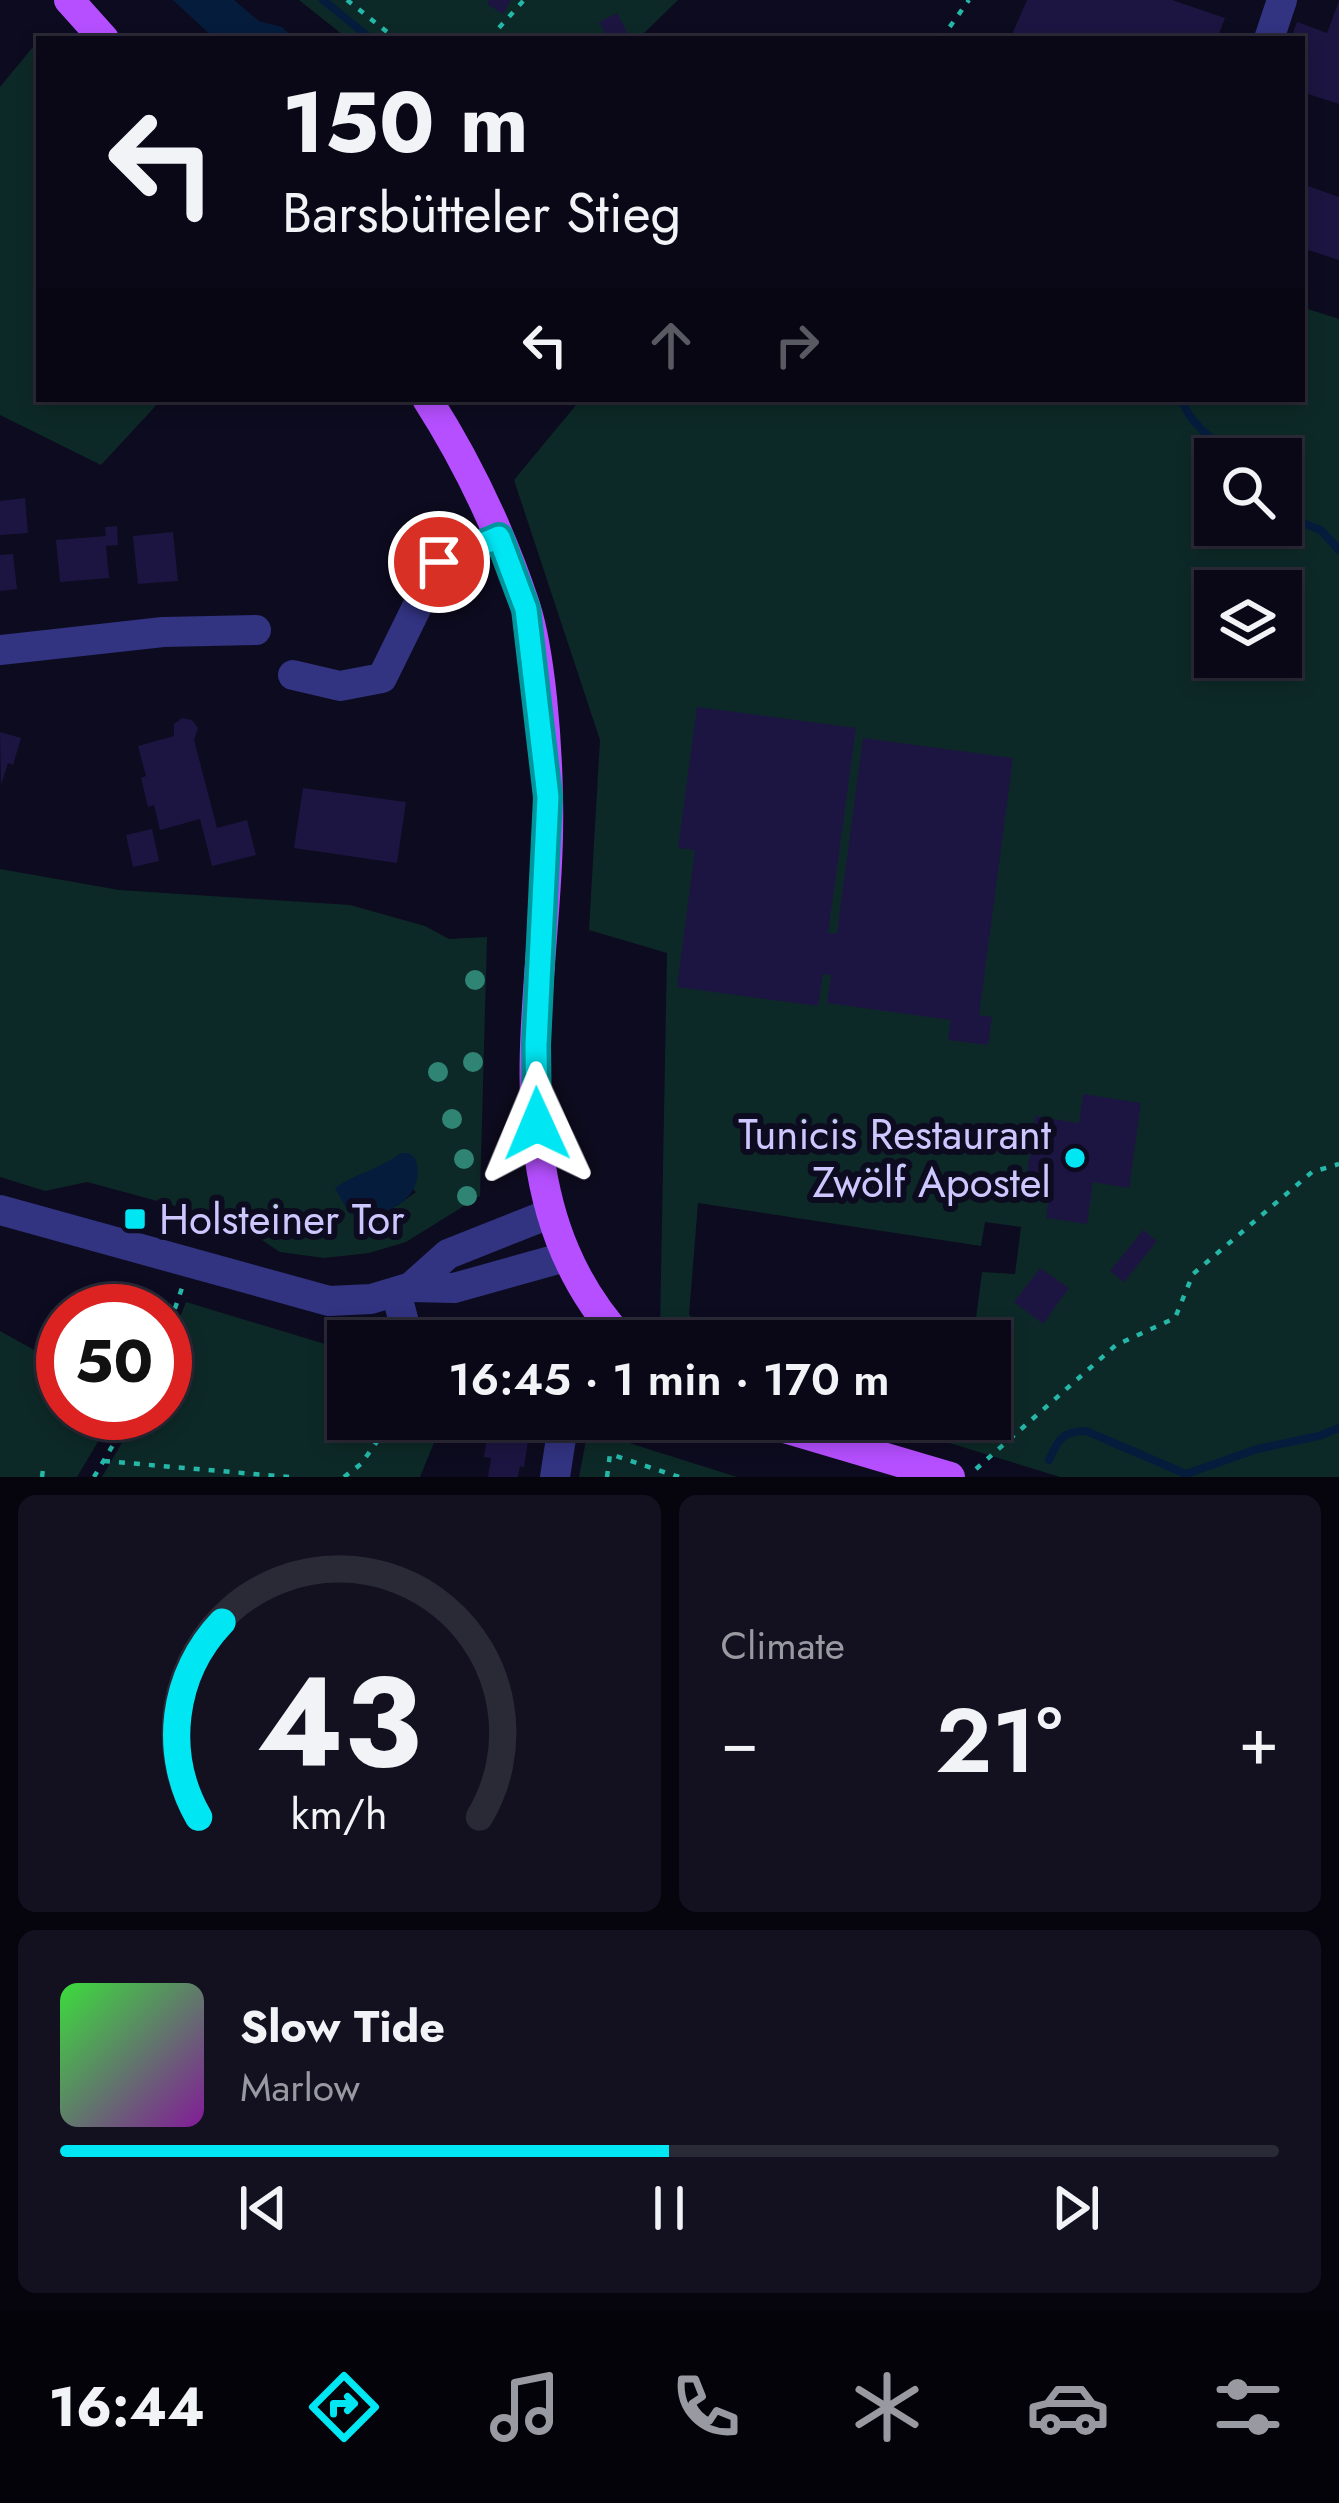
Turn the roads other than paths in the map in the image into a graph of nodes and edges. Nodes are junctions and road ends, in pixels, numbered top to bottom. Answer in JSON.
{"nodes":[{"id":1,"x":69,"y":0,"type":"edge"},
{"id":2,"x":1282,"y":0,"type":"edge"},
{"id":3,"x":101,"y":36,"type":"edge"},
{"id":4,"x":1270,"y":36,"type":"edge"},
{"id":5,"x":429,"y":402,"type":"edge"},
{"id":6,"x":499,"y":537,"type":"junction"},
{"id":7,"x":256,"y":630,"type":"dead end"},
{"id":8,"x":0,"y":650,"type":"edge"},
{"id":9,"x":293,"y":674,"type":"dead end"},
{"id":10,"x":0,"y":1210,"type":"edge"},
{"id":11,"x":549,"y":1214,"type":"junction"},
{"id":12,"x":565,"y":1257,"type":"junction"},
{"id":13,"x":404,"y":1289,"type":"junction"},
{"id":14,"x":407,"y":1320,"type":"edge"},
{"id":15,"x":606,"y":1320,"type":"edge"},
{"id":16,"x":561,"y":1440,"type":"edge"},
{"id":17,"x":825,"y":1440,"type":"edge"},
{"id":18,"x":555,"y":1477,"type":"edge"},
{"id":19,"x":950,"y":1477,"type":"edge"}],
"edges":[{"from":1,"to":3,"type":"main road"},
{"from":2,"to":4,"type":"street"},
{"from":5,"to":6,"type":"main road"},
{"from":6,"to":9,"type":"street"},
{"from":6,"to":11,"type":"main road"},
{"from":7,"to":8,"type":"street"},
{"from":10,"to":13,"type":"street"},
{"from":11,"to":12,"type":"main road"},
{"from":11,"to":13,"type":"street"},
{"from":12,"to":13,"type":"street"},
{"from":12,"to":15,"type":"main road"},
{"from":13,"to":14,"type":"street"},
{"from":16,"to":18,"type":"street"},
{"from":17,"to":19,"type":"main road"}]}
